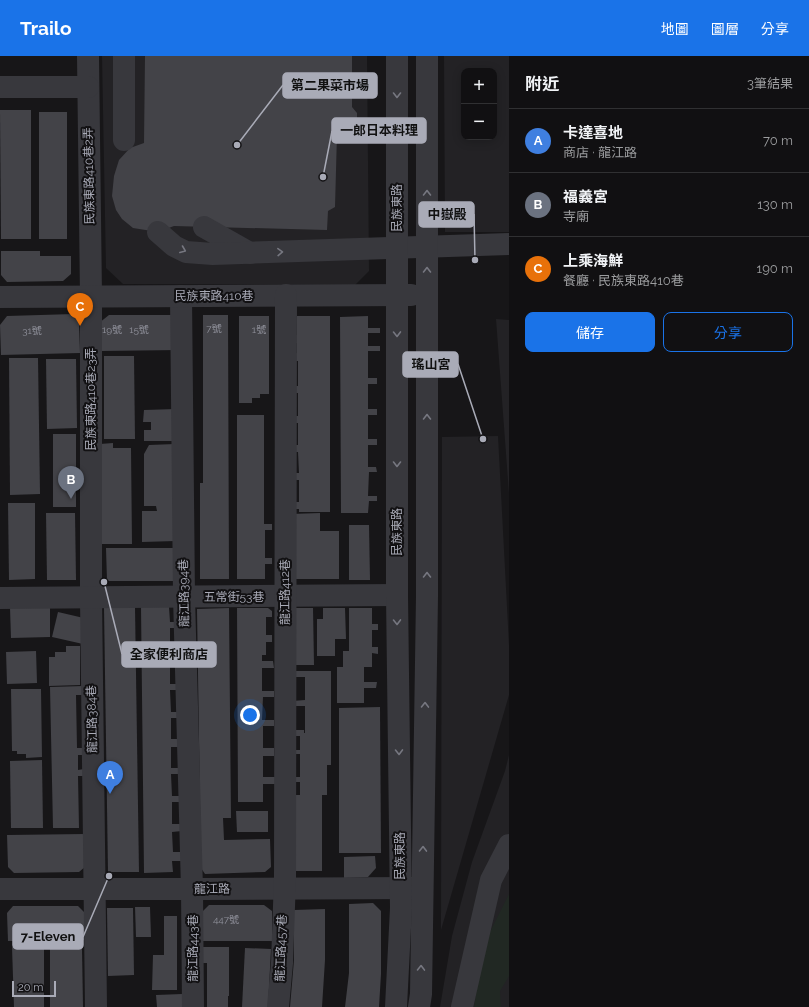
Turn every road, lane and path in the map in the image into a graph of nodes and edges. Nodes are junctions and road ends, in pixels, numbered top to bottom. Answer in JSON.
{"nodes":[{"id":1,"x":88,"y":56,"type":"edge"},
{"id":2,"x":124,"y":56,"type":"edge"},
{"id":3,"x":397,"y":56,"type":"edge"},
{"id":4,"x":427,"y":56,"type":"edge"},
{"id":5,"x":0,"y":87,"type":"edge"},
{"id":6,"x":88,"y":87,"type":"junction"},
{"id":7,"x":124,"y":140,"type":"dead end"},
{"id":8,"x":204,"y":227,"type":"dead end"},
{"id":9,"x":158,"y":232,"type":"dead end"},
{"id":10,"x":509,"y":244,"type":"edge"},
{"id":11,"x":427,"y":246,"type":"junction"},
{"id":12,"x":396,"y":247,"type":"junction"},
{"id":13,"x":250,"y":253,"type":"junction"},
{"id":14,"x":427,"y":294,"type":"junction"},
{"id":15,"x":286,"y":295,"type":"junction"},
{"id":16,"x":396,"y":295,"type":"junction"},
{"id":17,"x":91,"y":296,"type":"junction"},
{"id":18,"x":181,"y":296,"type":"junction"},
{"id":19,"x":0,"y":297,"type":"edge"},
{"id":20,"x":397,"y":595,"type":"junction"},
{"id":21,"x":285,"y":596,"type":"junction"},
{"id":22,"x":184,"y":597,"type":"junction"},
{"id":23,"x":0,"y":598,"type":"edge"},
{"id":24,"x":90,"y":598,"type":"junction"},
{"id":25,"x":509,"y":845,"type":"edge"},
{"id":26,"x":284,"y":888,"type":"junction"},
{"id":27,"x":400,"y":888,"type":"junction"},
{"id":28,"x":423,"y":888,"type":"junction"},
{"id":29,"x":0,"y":889,"type":"edge"},
{"id":30,"x":95,"y":889,"type":"junction"},
{"id":31,"x":192,"y":889,"type":"junction"},
{"id":32,"x":96,"y":1007,"type":"edge"},
{"id":33,"x":193,"y":1007,"type":"edge"},
{"id":34,"x":278,"y":1007,"type":"edge"},
{"id":35,"x":396,"y":1007,"type":"edge"},
{"id":36,"x":419,"y":1007,"type":"edge"},
{"id":37,"x":462,"y":1007,"type":"edge"}],
"edges":[{"from":1,"to":6,"type":"street","name":"民族東路410巷2弄"},
{"from":2,"to":7,"type":"street"},
{"from":3,"to":12,"type":"street","name":"民族東路","one_way":true},
{"from":11,"to":4,"type":"street","name":"民族東路","one_way":true},
{"from":5,"to":6,"type":"street"},
{"from":6,"to":17,"type":"street","name":"民族東路410巷2弄"},
{"from":8,"to":13,"type":"street"},
{"from":9,"to":13,"type":"street","one_way":true},
{"from":10,"to":11,"type":"street"},
{"from":11,"to":12,"type":"street"},
{"from":14,"to":11,"type":"street","name":"民族東路","one_way":true},
{"from":13,"to":12,"type":"street","one_way":true},
{"from":12,"to":16,"type":"street","name":"民族東路"},
{"from":14,"to":16,"type":"street","name":"民族東路410巷"},
{"from":28,"to":14,"type":"street","name":"民族東路","one_way":true},
{"from":15,"to":16,"type":"street","name":"民族東路410巷"},
{"from":15,"to":18,"type":"street","name":"民族東路410巷"},
{"from":15,"to":21,"type":"street","name":"龍江路412巷"},
{"from":16,"to":20,"type":"street","name":"民族東路","one_way":true},
{"from":17,"to":18,"type":"street","name":"民族東路410巷"},
{"from":17,"to":19,"type":"street","name":"民族東路410巷"},
{"from":17,"to":24,"type":"street","name":"民族東路410巷23弄"},
{"from":18,"to":22,"type":"street","name":"龍江路394巷"},
{"from":20,"to":21,"type":"street","name":"五常街53巷"},
{"from":20,"to":27,"type":"street","name":"民族東路","one_way":true},
{"from":21,"to":22,"type":"street","name":"五常街53巷"},
{"from":21,"to":26,"type":"street","name":"龍江路412巷"},
{"from":22,"to":24,"type":"street","name":"五常街53巷"},
{"from":22,"to":31,"type":"street","name":"龍江路394巷"},
{"from":23,"to":24,"type":"street","name":"五常街53巷"},
{"from":24,"to":30,"type":"street","name":"龍江路384巷"},
{"from":25,"to":37,"type":"street"},
{"from":26,"to":27,"type":"street","name":"龍江路"},
{"from":26,"to":31,"type":"street","name":"龍江路"},
{"from":26,"to":34,"type":"street","name":"龍江路457巷"},
{"from":27,"to":28,"type":"street","name":"龍江路"},
{"from":27,"to":35,"type":"street","name":"民族東路"},
{"from":36,"to":28,"type":"street","name":"民族東路","one_way":true},
{"from":29,"to":30,"type":"street","name":"龍江路"},
{"from":30,"to":31,"type":"street","name":"龍江路"},
{"from":30,"to":32,"type":"street","name":"龍江路384巷"},
{"from":31,"to":33,"type":"street","name":"龍江路443巷"}]}
